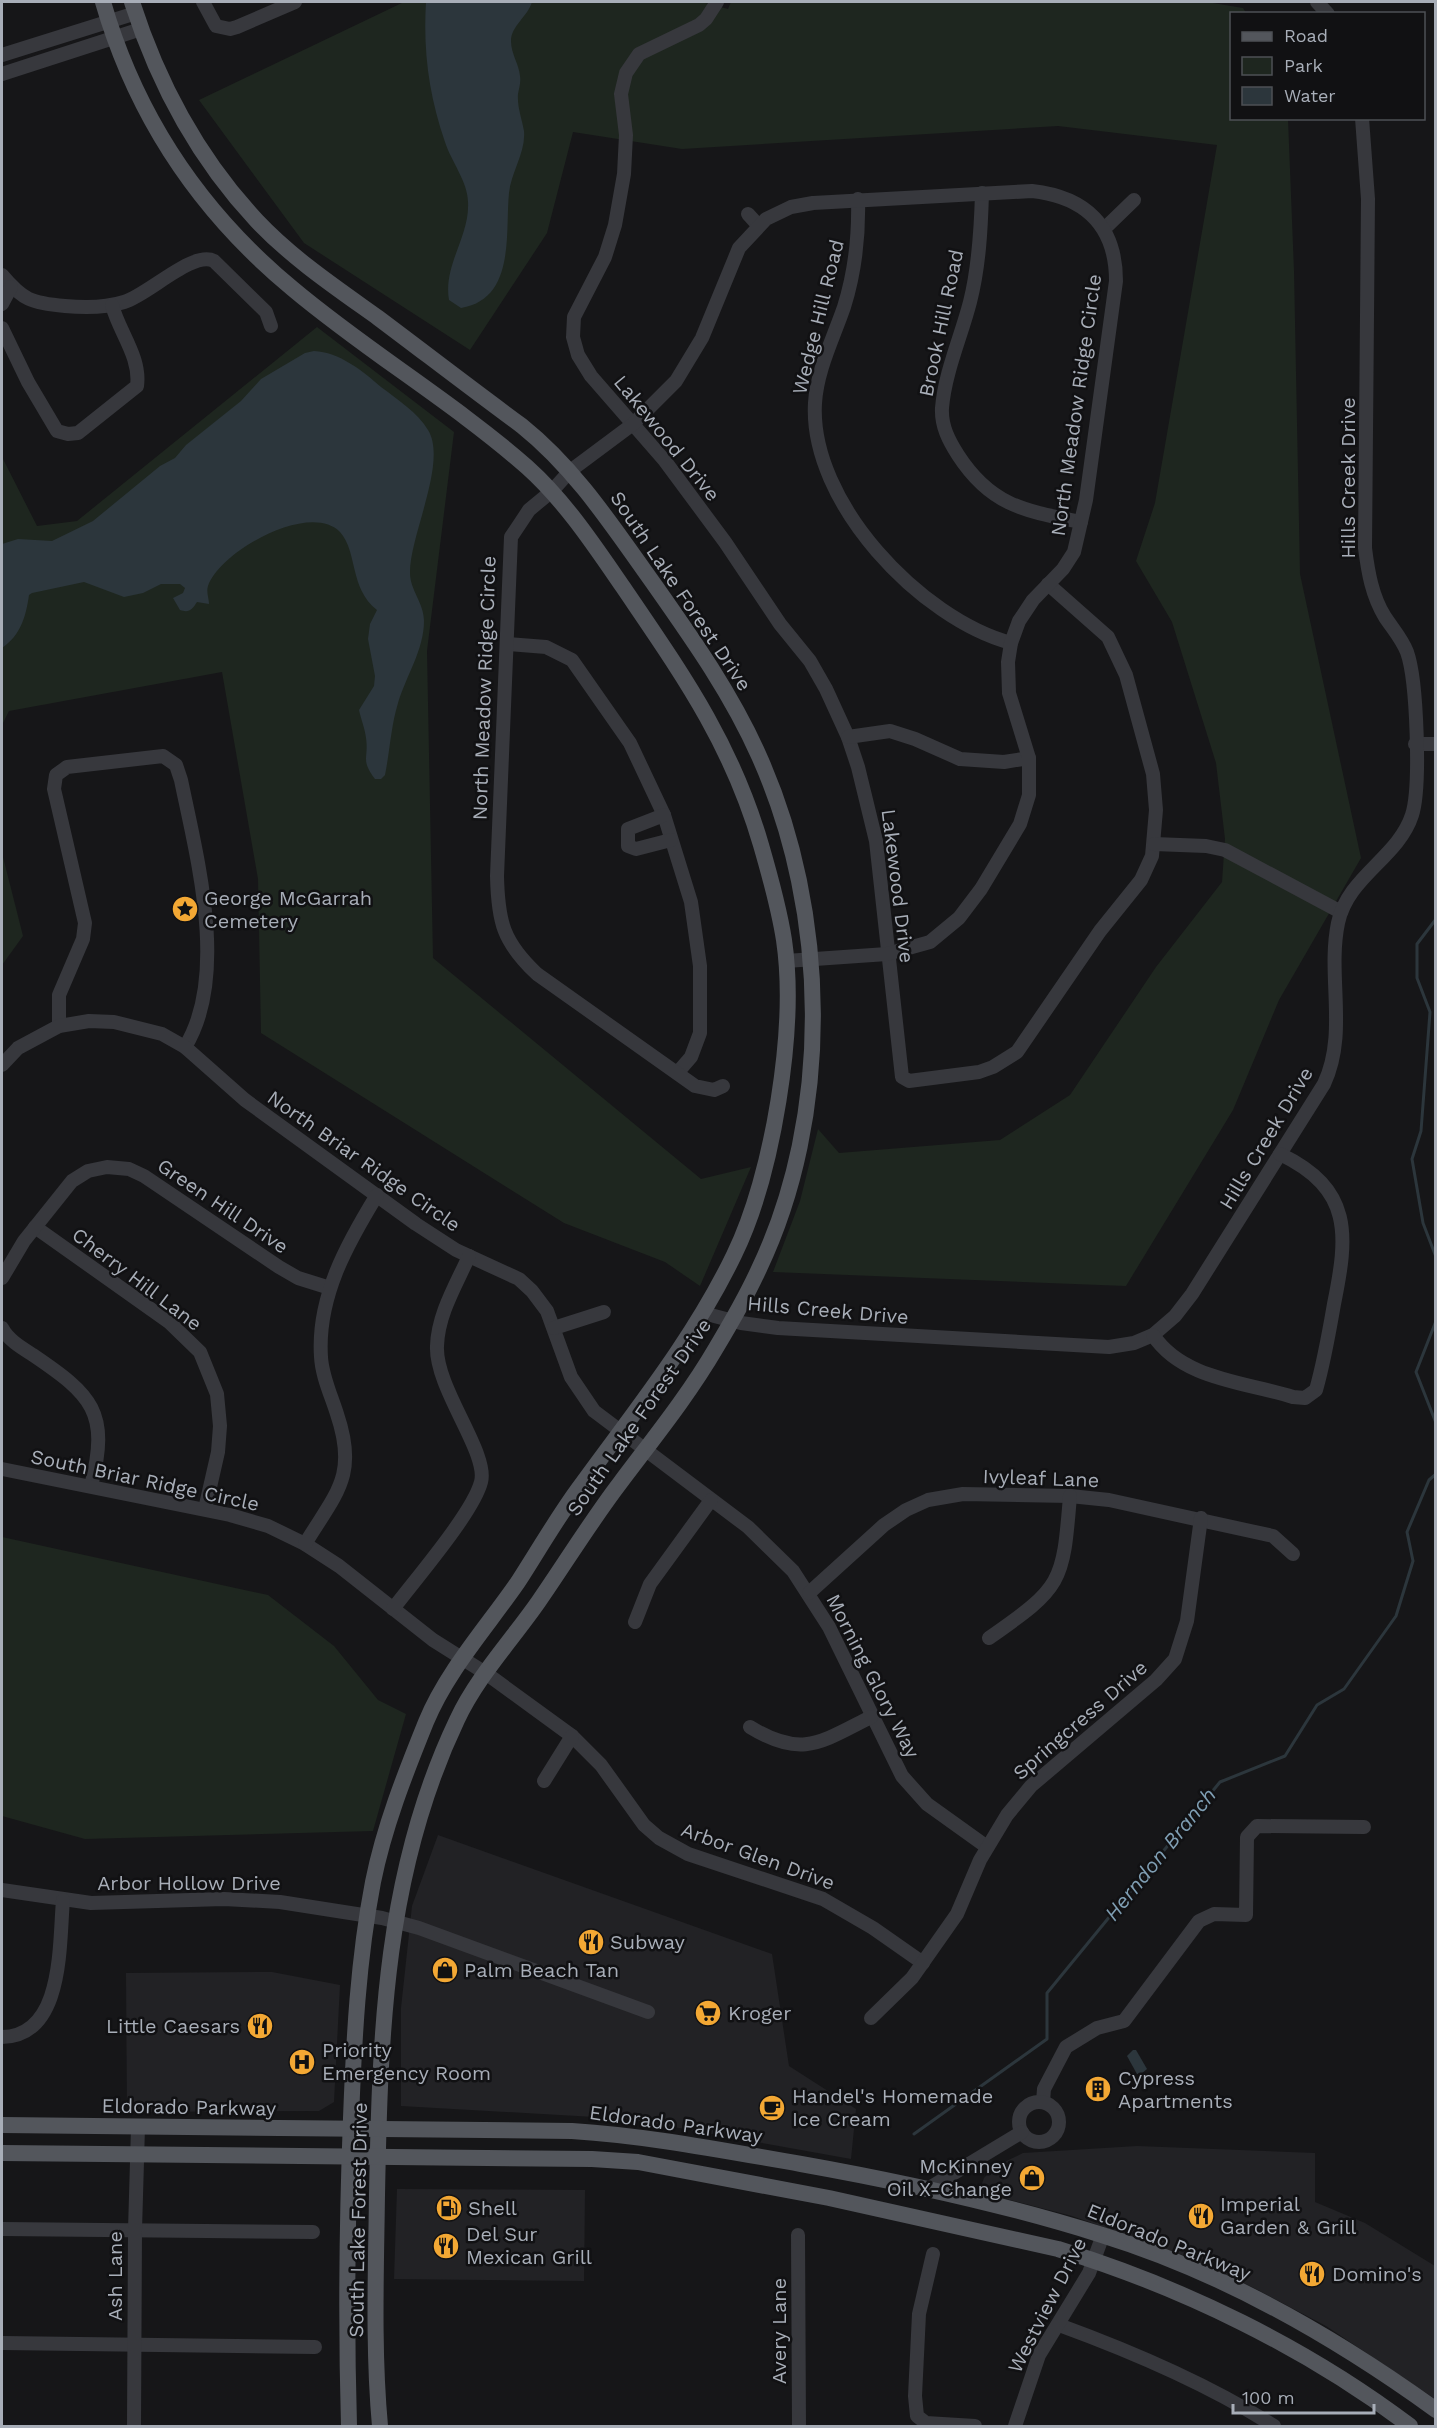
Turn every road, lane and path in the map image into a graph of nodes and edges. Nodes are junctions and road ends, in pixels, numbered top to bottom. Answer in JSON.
{"nodes":[{"id":1,"x":103,"y":2,"type":"edge"},
{"id":2,"x":203,"y":2,"type":"edge"},
{"id":3,"x":295,"y":2,"type":"edge"},
{"id":4,"x":717,"y":2,"type":"edge"},
{"id":5,"x":134,"y":7,"type":"edge"},
{"id":6,"x":109,"y":21,"type":"junction"},
{"id":7,"x":141,"y":29,"type":"junction"},
{"id":8,"x":114,"y":38,"type":"junction"},
{"id":9,"x":2,"y":55,"type":"edge"},
{"id":10,"x":2,"y":74,"type":"edge"},
{"id":11,"x":1362,"y":120,"type":"edge"},
{"id":12,"x":982,"y":193,"type":"junction"},
{"id":13,"x":858,"y":199,"type":"junction"},
{"id":14,"x":1134,"y":200,"type":"dead end"},
{"id":15,"x":748,"y":214,"type":"dead end"},
{"id":16,"x":758,"y":225,"type":"junction"},
{"id":17,"x":1104,"y":229,"type":"junction"},
{"id":18,"x":2,"y":275,"type":"edge"},
{"id":19,"x":11,"y":287,"type":"junction"},
{"id":20,"x":2,"y":304,"type":"edge"},
{"id":21,"x":112,"y":305,"type":"junction"},
{"id":22,"x":271,"y":326,"type":"dead end"},
{"id":23,"x":2,"y":328,"type":"edge"},
{"id":24,"x":633,"y":424,"type":"junction"},
{"id":25,"x":570,"y":471,"type":"junction"},
{"id":26,"x":552,"y":491,"type":"junction"},
{"id":27,"x":1081,"y":522,"type":"junction"},
{"id":28,"x":1048,"y":584,"type":"junction"},
{"id":29,"x":1011,"y":642,"type":"junction"},
{"id":30,"x":507,"y":644,"type":"junction"},
{"id":31,"x":848,"y":737,"type":"junction"},
{"id":32,"x":1415,"y":744,"type":"junction"},
{"id":33,"x":1436,"y":744,"type":"edge"},
{"id":34,"x":1029,"y":758,"type":"junction"},
{"id":35,"x":664,"y":815,"type":"junction"},
{"id":36,"x":671,"y":840,"type":"junction"},
{"id":37,"x":1154,"y":844,"type":"junction"},
{"id":38,"x":1341,"y":912,"type":"junction"},
{"id":39,"x":887,"y":954,"type":"junction"},
{"id":40,"x":812,"y":960,"type":"junction"},
{"id":41,"x":786,"y":961,"type":"junction"},
{"id":42,"x":59,"y":1026,"type":"junction"},
{"id":43,"x":185,"y":1047,"type":"junction"},
{"id":44,"x":2,"y":1065,"type":"edge"},
{"id":45,"x":678,"y":1072,"type":"junction"},
{"id":46,"x":723,"y":1086,"type":"dead end"},
{"id":47,"x":1280,"y":1154,"type":"junction"},
{"id":48,"x":378,"y":1196,"type":"junction"},
{"id":49,"x":35,"y":1227,"type":"junction"},
{"id":50,"x":469,"y":1256,"type":"junction"},
{"id":51,"x":2,"y":1278,"type":"edge"},
{"id":52,"x":330,"y":1288,"type":"junction"},
{"id":53,"x":604,"y":1312,"type":"dead end"},
{"id":54,"x":703,"y":1313,"type":"junction"},
{"id":55,"x":732,"y":1321,"type":"junction"},
{"id":56,"x":2,"y":1328,"type":"edge"},
{"id":57,"x":554,"y":1328,"type":"junction"},
{"id":58,"x":1153,"y":1335,"type":"junction"},
{"id":59,"x":620,"y":1432,"type":"junction"},
{"id":60,"x":645,"y":1450,"type":"junction"},
{"id":61,"x":2,"y":1469,"type":"edge"},
{"id":62,"x":91,"y":1486,"type":"junction"},
{"id":63,"x":1070,"y":1496,"type":"junction"},
{"id":64,"x":711,"y":1500,"type":"junction"},
{"id":65,"x":205,"y":1509,"type":"junction"},
{"id":66,"x":1201,"y":1518,"type":"junction"},
{"id":67,"x":304,"y":1544,"type":"junction"},
{"id":68,"x":1293,"y":1554,"type":"dead end"},
{"id":69,"x":809,"y":1593,"type":"junction"},
{"id":70,"x":393,"y":1609,"type":"junction"},
{"id":71,"x":635,"y":1622,"type":"dead end"},
{"id":72,"x":989,"y":1638,"type":"dead end"},
{"id":73,"x":463,"y":1659,"type":"junction"},
{"id":74,"x":487,"y":1674,"type":"junction"},
{"id":75,"x":872,"y":1717,"type":"junction"},
{"id":76,"x":750,"y":1727,"type":"dead end"},
{"id":77,"x":572,"y":1736,"type":"junction"},
{"id":78,"x":544,"y":1781,"type":"dead end"},
{"id":79,"x":1364,"y":1827,"type":"dead end"},
{"id":80,"x":987,"y":1847,"type":"junction"},
{"id":81,"x":2,"y":1890,"type":"edge"},
{"id":82,"x":63,"y":1900,"type":"junction"},
{"id":83,"x":368,"y":1916,"type":"junction"},
{"id":84,"x":394,"y":1920,"type":"junction"},
{"id":85,"x":922,"y":1963,"type":"junction"},
{"id":86,"x":648,"y":2012,"type":"dead end"},
{"id":87,"x":872,"y":2018,"type":"dead end"},
{"id":88,"x":2,"y":2037,"type":"edge"},
{"id":89,"x":1043,"y":2102,"type":"junction"},
{"id":90,"x":2,"y":2125,"type":"edge"},
{"id":91,"x":138,"y":2127,"type":"junction"},
{"id":92,"x":350,"y":2130,"type":"junction"},
{"id":93,"x":379,"y":2130,"type":"junction"},
{"id":94,"x":1022,"y":2132,"type":"junction"},
{"id":95,"x":642,"y":2136,"type":"junction"},
{"id":96,"x":2,"y":2153,"type":"edge"},
{"id":97,"x":137,"y":2155,"type":"junction"},
{"id":98,"x":349,"y":2157,"type":"junction"},
{"id":99,"x":378,"y":2158,"type":"junction"},
{"id":100,"x":638,"y":2162,"type":"junction"},
{"id":101,"x":835,"y":2170,"type":"junction"},
{"id":102,"x":955,"y":2174,"type":"junction"},
{"id":103,"x":926,"y":2190,"type":"junction"},
{"id":104,"x":957,"y":2197,"type":"junction"},
{"id":105,"x":829,"y":2198,"type":"junction"},
{"id":106,"x":2,"y":2229,"type":"edge"},
{"id":107,"x":135,"y":2230,"type":"junction"},
{"id":108,"x":313,"y":2232,"type":"dead end"},
{"id":109,"x":798,"y":2235,"type":"dead end"},
{"id":110,"x":1103,"y":2235,"type":"junction"},
{"id":111,"x":933,"y":2254,"type":"dead end"},
{"id":112,"x":1094,"y":2260,"type":"junction"},
{"id":113,"x":1059,"y":2325,"type":"junction"},
{"id":114,"x":2,"y":2343,"type":"edge"},
{"id":115,"x":134,"y":2345,"type":"junction"},
{"id":116,"x":315,"y":2347,"type":"dead end"},
{"id":117,"x":1286,"y":2347,"type":"junction"},
{"id":118,"x":1360,"y":2359,"type":"junction"},
{"id":119,"x":1436,"y":2410,"type":"edge"},
{"id":120,"x":134,"y":2427,"type":"edge"},
{"id":121,"x":349,"y":2427,"type":"edge"},
{"id":122,"x":380,"y":2427,"type":"edge"},
{"id":123,"x":799,"y":2427,"type":"edge"},
{"id":124,"x":975,"y":2427,"type":"edge"},
{"id":125,"x":1015,"y":2427,"type":"edge"},
{"id":126,"x":1274,"y":2427,"type":"edge"},
{"id":127,"x":1410,"y":2427,"type":"edge"}],
"edges":[{"from":1,"to":6,"type":"main road","name":"South Lake Forest Drive"},
{"from":2,"to":3,"type":"street"},
{"from":4,"to":24,"type":"street","name":"Lakewood Drive"},
{"from":5,"to":6,"type":"street"},
{"from":5,"to":7,"type":"main road","name":"South Lake Forest Drive"},
{"from":6,"to":8,"type":"main road","name":"South Lake Forest Drive"},
{"from":6,"to":9,"type":"street"},
{"from":7,"to":8,"type":"street"},
{"from":7,"to":25,"type":"main road","name":"South Lake Forest Drive"},
{"from":8,"to":10,"type":"street"},
{"from":8,"to":26,"type":"main road","name":"South Lake Forest Drive"},
{"from":11,"to":32,"type":"street","name":"Hills Creek Drive"},
{"from":12,"to":13,"type":"street","name":"North Meadow Ridge Circle"},
{"from":12,"to":17,"type":"street","name":"North Meadow Ridge Circle"},
{"from":12,"to":27,"type":"street","name":"Brook Hill Road"},
{"from":13,"to":16,"type":"street","name":"North Meadow Ridge Circle"},
{"from":13,"to":29,"type":"street","name":"Wedge Hill Road"},
{"from":14,"to":17,"type":"street"},
{"from":15,"to":16,"type":"street"},
{"from":16,"to":24,"type":"street","name":"North Meadow Ridge Circle"},
{"from":17,"to":27,"type":"street","name":"North Meadow Ridge Circle"},
{"from":18,"to":19,"type":"street"},
{"from":19,"to":20,"type":"street"},
{"from":19,"to":21,"type":"street"},
{"from":21,"to":22,"type":"street"},
{"from":21,"to":23,"type":"street"},
{"from":24,"to":25,"type":"street","name":"North Meadow Ridge Circle"},
{"from":24,"to":31,"type":"street","name":"Lakewood Drive"},
{"from":25,"to":26,"type":"street","name":"North Meadow Ridge Circle"},
{"from":25,"to":40,"type":"main road","name":"South Lake Forest Drive"},
{"from":26,"to":30,"type":"street","name":"North Meadow Ridge Circle"},
{"from":26,"to":41,"type":"main road","name":"South Lake Forest Drive"},
{"from":27,"to":28,"type":"street","name":"North Meadow Ridge Circle"},
{"from":28,"to":29,"type":"street","name":"North Meadow Ridge Circle"},
{"from":28,"to":37,"type":"street","name":"Lakewood Drive"},
{"from":29,"to":34,"type":"street","name":"North Meadow Ridge Circle"},
{"from":30,"to":35,"type":"street"},
{"from":30,"to":45,"type":"street","name":"North Meadow Ridge Circle"},
{"from":31,"to":34,"type":"street"},
{"from":31,"to":39,"type":"street","name":"Lakewood Drive"},
{"from":32,"to":33,"type":"street"},
{"from":32,"to":38,"type":"street","name":"Hills Creek Drive"},
{"from":34,"to":39,"type":"street","name":"North Meadow Ridge Circle"},
{"from":35,"to":36,"type":"street"},
{"from":35,"to":36,"type":"street"},
{"from":36,"to":45,"type":"street"},
{"from":37,"to":38,"type":"street"},
{"from":37,"to":39,"type":"street","name":"Lakewood Drive"},
{"from":38,"to":47,"type":"street","name":"Hills Creek Drive"},
{"from":39,"to":40,"type":"street","name":"North Meadow Ridge Circle"},
{"from":40,"to":41,"type":"street","name":"North Meadow Ridge Circle"},
{"from":40,"to":55,"type":"main road","name":"South Lake Forest Drive"},
{"from":41,"to":54,"type":"main road","name":"South Lake Forest Drive"},
{"from":42,"to":43,"type":"street","name":"North Briar Ridge Circle"},
{"from":42,"to":43,"type":"street"},
{"from":42,"to":44,"type":"street","name":"North Briar Ridge Circle"},
{"from":43,"to":48,"type":"street","name":"North Briar Ridge Circle"},
{"from":45,"to":46,"type":"street","name":"North Meadow Ridge Circle"},
{"from":47,"to":58,"type":"street","name":"Hills Creek Drive"},
{"from":47,"to":58,"type":"street"},
{"from":48,"to":50,"type":"street","name":"North Briar Ridge Circle"},
{"from":48,"to":52,"type":"street"},
{"from":49,"to":51,"type":"street","name":"Green Hill Drive"},
{"from":49,"to":52,"type":"street","name":"Green Hill Drive"},
{"from":49,"to":65,"type":"street","name":"Cherry Hill Lane"},
{"from":50,"to":57,"type":"street","name":"North Briar Ridge Circle"},
{"from":50,"to":70,"type":"street"},
{"from":52,"to":67,"type":"street"},
{"from":53,"to":57,"type":"street"},
{"from":54,"to":55,"type":"street","name":"Hills Creek Drive"},
{"from":54,"to":59,"type":"main road","name":"South Lake Forest Drive"},
{"from":55,"to":58,"type":"street","name":"Hills Creek Drive"},
{"from":55,"to":60,"type":"main road","name":"South Lake Forest Drive"},
{"from":56,"to":62,"type":"street"},
{"from":57,"to":59,"type":"street","name":"North Briar Ridge Circle"},
{"from":59,"to":60,"type":"street","name":"North Briar Ridge Circle"},
{"from":59,"to":73,"type":"main road","name":"South Lake Forest Drive"},
{"from":60,"to":64,"type":"street","name":"Morning Glory Way"},
{"from":60,"to":74,"type":"main road","name":"South Lake Forest Drive"},
{"from":61,"to":62,"type":"street","name":"South Briar Ridge Circle"},
{"from":62,"to":65,"type":"street","name":"South Briar Ridge Circle"},
{"from":63,"to":66,"type":"street","name":"Ivyleaf Lane"},
{"from":63,"to":69,"type":"street","name":"Ivyleaf Lane"},
{"from":63,"to":72,"type":"street"},
{"from":64,"to":69,"type":"street","name":"Morning Glory Way"},
{"from":64,"to":71,"type":"street"},
{"from":65,"to":67,"type":"street","name":"South Briar Ridge Circle"},
{"from":66,"to":68,"type":"street","name":"Ivyleaf Lane"},
{"from":66,"to":80,"type":"street","name":"Springcress Drive"},
{"from":67,"to":70,"type":"street","name":"South Briar Ridge Circle"},
{"from":69,"to":75,"type":"street","name":"Morning Glory Way"},
{"from":70,"to":73,"type":"street","name":"South Briar Ridge Circle"},
{"from":73,"to":74,"type":"street","name":"South Briar Ridge Circle"},
{"from":73,"to":83,"type":"main road","name":"South Lake Forest Drive"},
{"from":74,"to":77,"type":"street","name":"Arbor Glen Drive"},
{"from":74,"to":84,"type":"main road","name":"South Lake Forest Drive"},
{"from":75,"to":76,"type":"street"},
{"from":75,"to":80,"type":"street","name":"Morning Glory Way"},
{"from":77,"to":78,"type":"street"},
{"from":77,"to":85,"type":"street","name":"Arbor Glen Drive"},
{"from":79,"to":89,"type":"street"},
{"from":80,"to":85,"type":"street","name":"Springcress Drive"},
{"from":81,"to":82,"type":"street","name":"Arbor Hollow Drive"},
{"from":82,"to":83,"type":"street","name":"Arbor Hollow Drive"},
{"from":82,"to":88,"type":"street"},
{"from":83,"to":84,"type":"street","name":"Arbor Hollow Drive"},
{"from":83,"to":92,"type":"main road","name":"South Lake Forest Drive"},
{"from":84,"to":86,"type":"street","name":"Arbor Hollow Drive"},
{"from":84,"to":93,"type":"main road","name":"South Lake Forest Drive"},
{"from":85,"to":87,"type":"street","name":"Springcress Drive"},
{"from":89,"to":94,"type":"street"},
{"from":89,"to":94,"type":"street"},
{"from":90,"to":91,"type":"main road","name":"Eldorado Parkway"},
{"from":91,"to":92,"type":"main road","name":"Eldorado Parkway"},
{"from":91,"to":97,"type":"street","name":"Ash Lane"},
{"from":92,"to":93,"type":"main road","name":"Eldorado Parkway"},
{"from":92,"to":98,"type":"main road","name":"South Lake Forest Drive"},
{"from":93,"to":95,"type":"main road","name":"Eldorado Parkway"},
{"from":93,"to":99,"type":"main road","name":"South Lake Forest Drive"},
{"from":94,"to":102,"type":"street"},
{"from":95,"to":100,"type":"main road"},
{"from":95,"to":101,"type":"main road","name":"Eldorado Parkway"},
{"from":96,"to":97,"type":"main road"},
{"from":97,"to":98,"type":"main road"},
{"from":97,"to":107,"type":"street","name":"Ash Lane"},
{"from":98,"to":99,"type":"main road"},
{"from":98,"to":121,"type":"main road","name":"South Lake Forest Drive"},
{"from":99,"to":100,"type":"main road"},
{"from":99,"to":122,"type":"main road","name":"South Lake Forest Drive"},
{"from":100,"to":105,"type":"main road"},
{"from":101,"to":103,"type":"main road","name":"Eldorado Parkway"},
{"from":101,"to":105,"type":"main road"},
{"from":102,"to":103,"type":"street"},
{"from":102,"to":104,"type":"street"},
{"from":103,"to":104,"type":"main road","name":"Eldorado Parkway"},
{"from":104,"to":110,"type":"main road","name":"Eldorado Parkway"},
{"from":105,"to":112,"type":"main road"},
{"from":106,"to":107,"type":"street"},
{"from":107,"to":108,"type":"street"},
{"from":107,"to":115,"type":"street","name":"Ash Lane"},
{"from":109,"to":123,"type":"street","name":"Avery Lane"},
{"from":110,"to":112,"type":"street","name":"Westview Drive"},
{"from":110,"to":118,"type":"main road","name":"Eldorado Parkway"},
{"from":111,"to":124,"type":"street"},
{"from":112,"to":113,"type":"street","name":"Westview Drive"},
{"from":112,"to":117,"type":"main road"},
{"from":113,"to":125,"type":"street","name":"Westview Drive"},
{"from":113,"to":126,"type":"street"},
{"from":114,"to":115,"type":"street"},
{"from":115,"to":116,"type":"street"},
{"from":115,"to":120,"type":"street","name":"Ash Lane"},
{"from":117,"to":118,"type":"main road"},
{"from":117,"to":127,"type":"main road"},
{"from":118,"to":119,"type":"main road","name":"Eldorado Parkway"}]}
